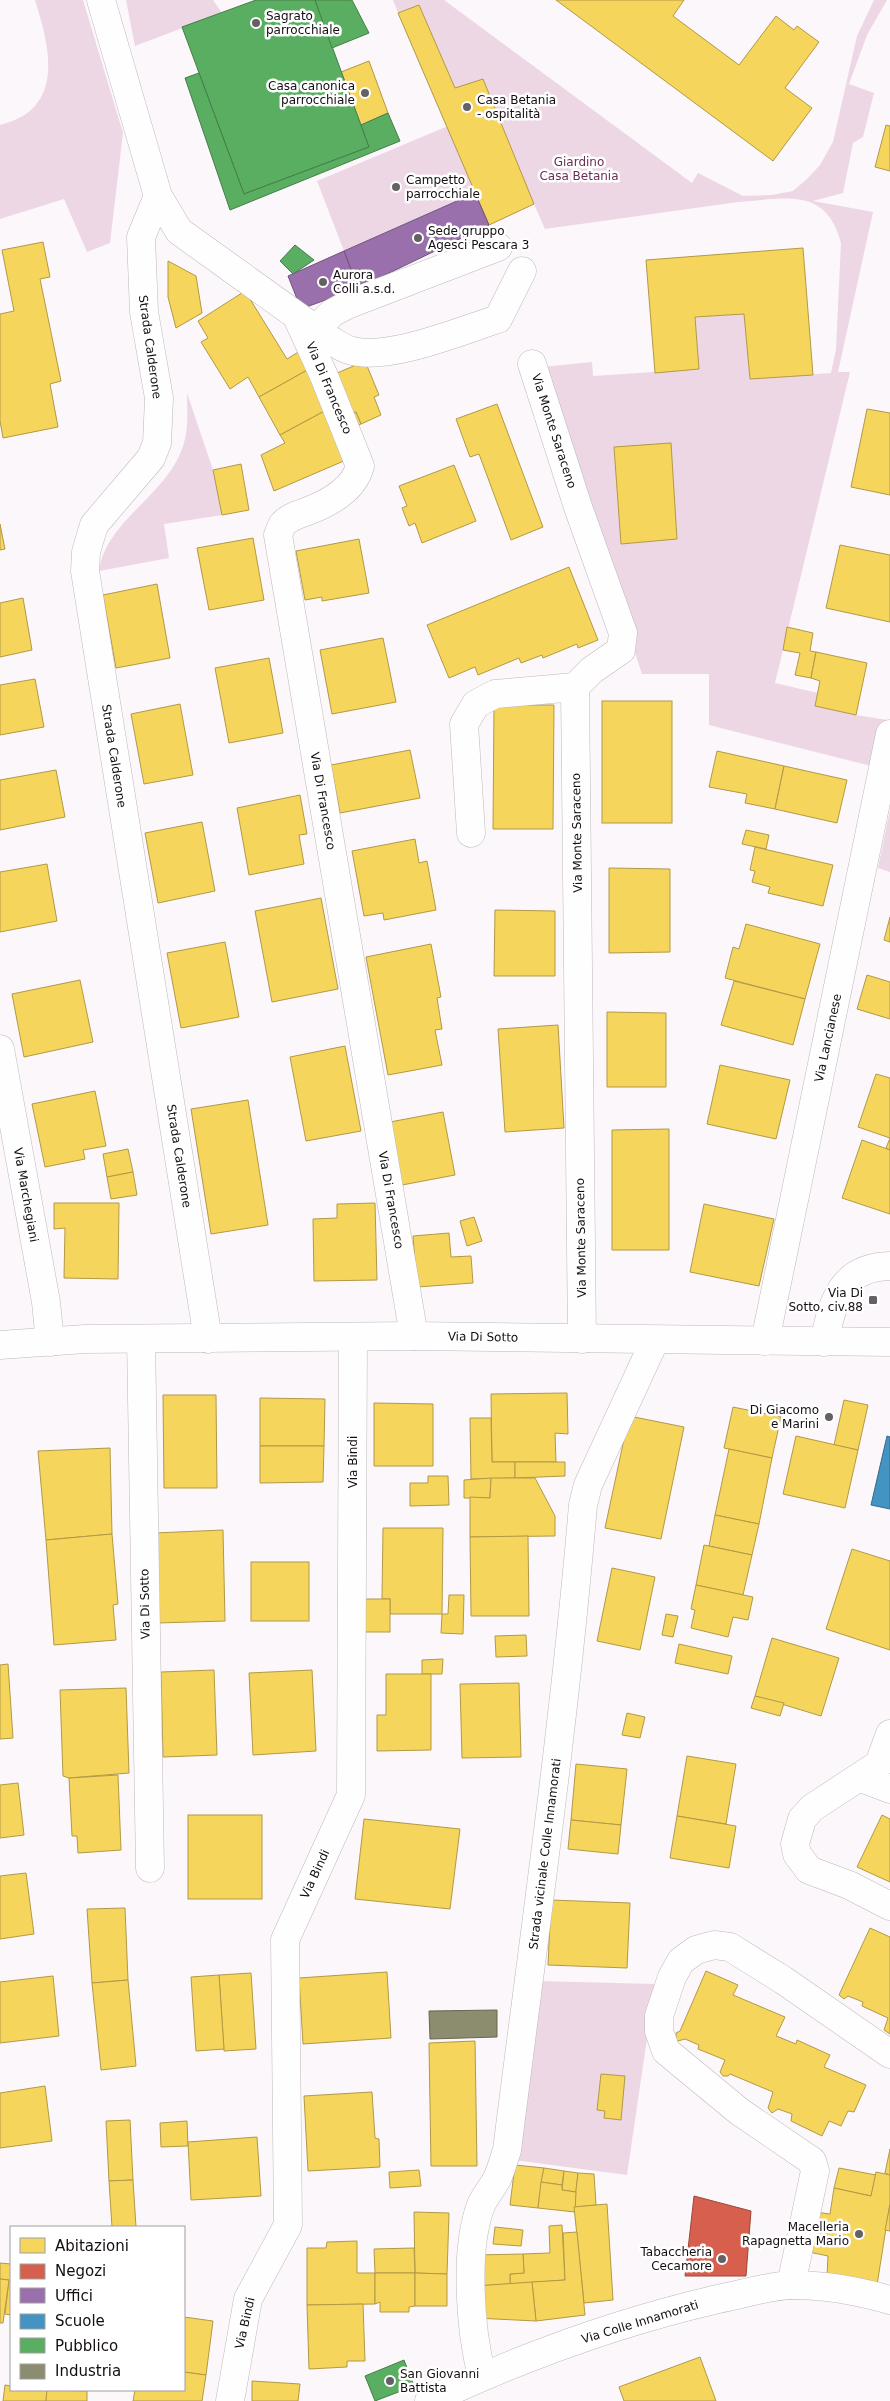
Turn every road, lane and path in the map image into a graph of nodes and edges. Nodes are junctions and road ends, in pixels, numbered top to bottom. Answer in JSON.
{"nodes":[{"id":1,"x":101,"y":0,"type":"edge"},
{"id":2,"x":158,"y":196,"type":"junction"},
{"id":3,"x":498,"y":248,"type":"dead end"},
{"id":4,"x":522,"y":271,"type":"dead end"},
{"id":5,"x":306,"y":323,"type":"junction"},
{"id":6,"x":532,"y":364,"type":"dead end"},
{"id":7,"x":575,"y":687,"type":"junction"},
{"id":8,"x":890,"y":734,"type":"edge"},
{"id":9,"x":471,"y":832,"type":"dead end"},
{"id":10,"x":0,"y":1050,"type":"edge"},
{"id":11,"x":890,"y":1266,"type":"edge"},
{"id":12,"x":414,"y":1336,"type":"junction"},
{"id":13,"x":208,"y":1338,"type":"junction"},
{"id":14,"x":353,"y":1338,"type":"junction"},
{"id":15,"x":141,"y":1339,"type":"junction"},
{"id":16,"x":582,"y":1339,"type":"junction"},
{"id":17,"x":655,"y":1340,"type":"junction"},
{"id":18,"x":765,"y":1341,"type":"junction"},
{"id":19,"x":50,"y":1342,"type":"junction"},
{"id":20,"x":824,"y":1342,"type":"junction"},
{"id":21,"x":890,"y":1342,"type":"edge"},
{"id":22,"x":0,"y":1345,"type":"edge"},
{"id":23,"x":890,"y":1734,"type":"edge"},
{"id":24,"x":870,"y":1771,"type":"junction"},
{"id":25,"x":890,"y":1789,"type":"edge"},
{"id":26,"x":150,"y":1868,"type":"dead end"},
{"id":27,"x":890,"y":1906,"type":"edge"},
{"id":28,"x":890,"y":2054,"type":"edge"},
{"id":29,"x":791,"y":2285,"type":"junction"},
{"id":30,"x":890,"y":2300,"type":"edge"},
{"id":31,"x":482,"y":2376,"type":"junction"},
{"id":32,"x":230,"y":2401,"type":"edge"},
{"id":33,"x":429,"y":2401,"type":"edge"}],
"edges":[{"from":1,"to":2,"type":"street","name":"Via Di Francesco"},
{"from":2,"to":5,"type":"street","name":"Via Di Francesco"},
{"from":2,"to":13,"type":"street","name":"Strada Calderone"},
{"from":3,"to":5,"type":"street"},
{"from":4,"to":5,"type":"street","name":"Via Di Francesco"},
{"from":5,"to":12,"type":"street","name":"Via Di Francesco"},
{"from":6,"to":7,"type":"street","name":"Via Monte Saraceno"},
{"from":7,"to":9,"type":"street"},
{"from":7,"to":16,"type":"street","name":"Via Monte Saraceno"},
{"from":8,"to":18,"type":"street","name":"Via Lancianese"},
{"from":10,"to":19,"type":"street","name":"Via Marchegiani"},
{"from":11,"to":20,"type":"street"},
{"from":12,"to":14,"type":"street","name":"Via Di Sotto"},
{"from":12,"to":16,"type":"street","name":"Via Di Sotto"},
{"from":13,"to":14,"type":"street","name":"Via Di Sotto"},
{"from":13,"to":15,"type":"street","name":"Via Di Sotto"},
{"from":14,"to":32,"type":"street","name":"Via Bindi"},
{"from":15,"to":19,"type":"street","name":"Via Di Sotto"},
{"from":15,"to":26,"type":"street","name":"Via Di Sotto"},
{"from":16,"to":17,"type":"street","name":"Via Di Sotto"},
{"from":17,"to":18,"type":"street","name":"Via Di Sotto"},
{"from":17,"to":31,"type":"street","name":"Strada vicinale Colle Innamorati"},
{"from":18,"to":20,"type":"street","name":"Via Di Sotto"},
{"from":19,"to":22,"type":"street","name":"Via Di Sotto"},
{"from":20,"to":21,"type":"street","name":"Via Di Sotto"},
{"from":23,"to":24,"type":"street"},
{"from":24,"to":25,"type":"street"},
{"from":24,"to":27,"type":"street"},
{"from":28,"to":29,"type":"street"},
{"from":29,"to":30,"type":"street","name":"Via Colle Innamorati"},
{"from":29,"to":31,"type":"street","name":"Via Colle Innamorati"},
{"from":31,"to":33,"type":"street","name":"Via Colle Innamorati"}]}
